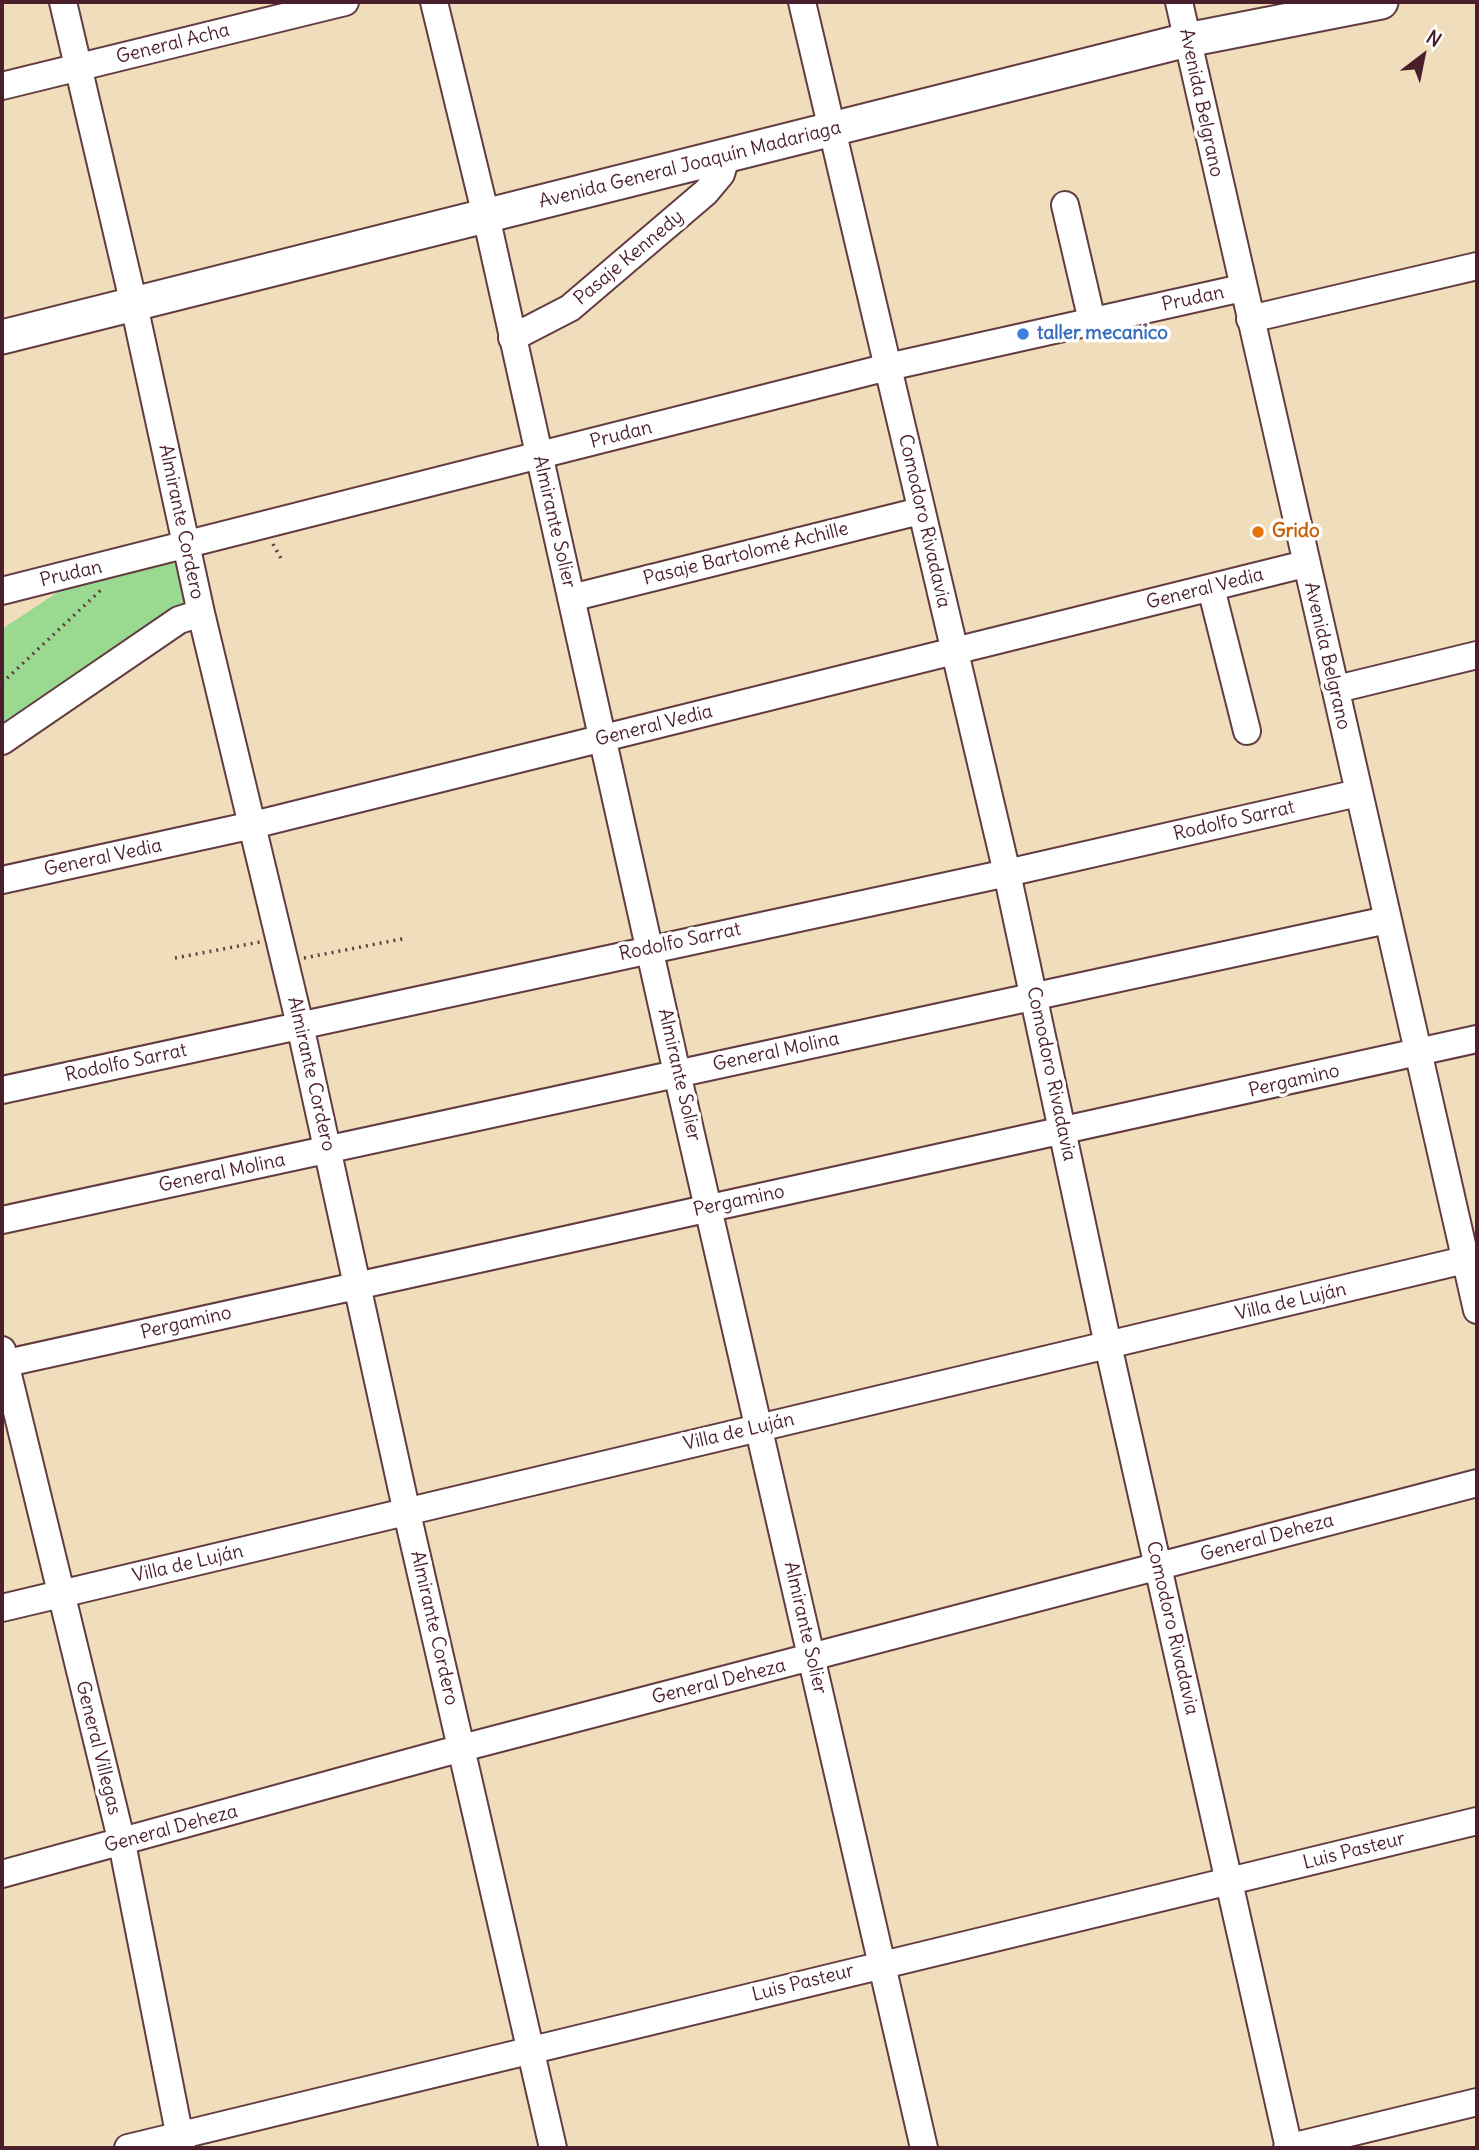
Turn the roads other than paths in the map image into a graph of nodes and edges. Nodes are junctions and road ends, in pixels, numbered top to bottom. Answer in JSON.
{"nodes":[{"id":1,"x":63,"y":2,"type":"edge"},
{"id":2,"x":345,"y":2,"type":"edge"},
{"id":3,"x":434,"y":2,"type":"edge"},
{"id":4,"x":802,"y":2,"type":"edge"},
{"id":5,"x":1178,"y":2,"type":"edge"},
{"id":6,"x":1381,"y":2,"type":"edge"},
{"id":7,"x":1187,"y":40,"type":"junction"},
{"id":8,"x":79,"y":67,"type":"junction"},
{"id":9,"x":2,"y":86,"type":"edge"},
{"id":10,"x":831,"y":130,"type":"junction"},
{"id":11,"x":726,"y":157,"type":"junction"},
{"id":12,"x":1065,"y":205,"type":"dead end"},
{"id":13,"x":486,"y":216,"type":"junction"},
{"id":14,"x":1477,"y":266,"type":"edge"},
{"id":15,"x":1242,"y":288,"type":"junction"},
{"id":16,"x":134,"y":305,"type":"junction"},
{"id":17,"x":1250,"y":319,"type":"junction"},
{"id":18,"x":1092,"y":321,"type":"junction"},
{"id":19,"x":2,"y":337,"type":"edge"},
{"id":20,"x":512,"y":338,"type":"junction"},
{"id":21,"x":888,"y":367,"type":"junction"},
{"id":22,"x":539,"y":456,"type":"junction"},
{"id":23,"x":920,"y":511,"type":"junction"},
{"id":24,"x":187,"y":544,"type":"junction"},
{"id":25,"x":1305,"y":564,"type":"junction"},
{"id":26,"x":1211,"y":587,"type":"junction"},
{"id":27,"x":2,"y":591,"type":"edge"},
{"id":28,"x":571,"y":598,"type":"junction"},
{"id":29,"x":201,"y":613,"type":"junction"},
{"id":30,"x":956,"y":653,"type":"junction"},
{"id":31,"x":1477,"y":655,"type":"edge"},
{"id":32,"x":1336,"y":689,"type":"junction"},
{"id":33,"x":1247,"y":731,"type":"dead end"},
{"id":34,"x":603,"y":738,"type":"junction"},
{"id":35,"x":2,"y":741,"type":"edge"},
{"id":36,"x":1358,"y":793,"type":"junction"},
{"id":37,"x":253,"y":825,"type":"junction"},
{"id":38,"x":1007,"y":873,"type":"junction"},
{"id":39,"x":2,"y":880,"type":"edge"},
{"id":40,"x":1387,"y":920,"type":"junction"},
{"id":41,"x":651,"y":948,"type":"junction"},
{"id":42,"x":1034,"y":997,"type":"junction"},
{"id":43,"x":300,"y":1025,"type":"junction"},
{"id":44,"x":1477,"y":1039,"type":"edge"},
{"id":45,"x":1418,"y":1054,"type":"junction"},
{"id":46,"x":677,"y":1073,"type":"junction"},
{"id":47,"x":2,"y":1090,"type":"edge"},
{"id":48,"x":1064,"y":1132,"type":"junction"},
{"id":49,"x":328,"y":1151,"type":"junction"},
{"id":50,"x":709,"y":1208,"type":"junction"},
{"id":51,"x":2,"y":1220,"type":"edge"},
{"id":52,"x":1472,"y":1259,"type":"edge"},
{"id":53,"x":357,"y":1284,"type":"junction"},
{"id":54,"x":1477,"y":1310,"type":"edge"},
{"id":55,"x":1108,"y":1345,"type":"junction"},
{"id":56,"x":3,"y":1359,"type":"edge"},
{"id":57,"x":761,"y":1427,"type":"junction"},
{"id":58,"x":1477,"y":1482,"type":"edge"},
{"id":59,"x":407,"y":1513,"type":"junction"},
{"id":60,"x":1158,"y":1567,"type":"junction"},
{"id":61,"x":59,"y":1595,"type":"junction"},
{"id":62,"x":2,"y":1608,"type":"edge"},
{"id":63,"x":811,"y":1658,"type":"junction"},
{"id":64,"x":462,"y":1748,"type":"junction"},
{"id":65,"x":1477,"y":1821,"type":"edge"},
{"id":66,"x":122,"y":1843,"type":"junction"},
{"id":67,"x":2,"y":1874,"type":"edge"},
{"id":68,"x":1231,"y":1881,"type":"junction"},
{"id":69,"x":883,"y":1963,"type":"junction"},
{"id":70,"x":531,"y":2050,"type":"junction"},
{"id":71,"x":1477,"y":2102,"type":"edge"},
{"id":72,"x":180,"y":2142,"type":"edge"},
{"id":73,"x":128,"y":2148,"type":"edge"},
{"id":74,"x":553,"y":2148,"type":"edge"},
{"id":75,"x":924,"y":2148,"type":"edge"},
{"id":76,"x":1288,"y":2148,"type":"edge"}],
"edges":[{"from":1,"to":8,"type":"street","name":"Almirante Cordero"},
{"from":2,"to":8,"type":"street","name":"General Acha"},
{"from":3,"to":13,"type":"street","name":"Almirante Solier"},
{"from":4,"to":10,"type":"street","name":"Comodoro Rivadavia"},
{"from":5,"to":7,"type":"street","name":"Avenida Belgrano"},
{"from":6,"to":7,"type":"main road","name":"Avenida General Joaquín Madariaga"},
{"from":7,"to":10,"type":"main road","name":"Avenida General Joaquín Madariaga"},
{"from":7,"to":15,"type":"street","name":"Avenida Belgrano"},
{"from":8,"to":9,"type":"street","name":"General Acha"},
{"from":8,"to":16,"type":"street","name":"Almirante Cordero"},
{"from":10,"to":11,"type":"main road","name":"Avenida General Joaquín Madariaga"},
{"from":10,"to":21,"type":"street","name":"Comodoro Rivadavia"},
{"from":11,"to":13,"type":"main road","name":"Avenida General Joaquín Madariaga"},
{"from":11,"to":20,"type":"street","name":"Pasaje Kennedy"},
{"from":12,"to":18,"type":"street"},
{"from":13,"to":16,"type":"main road","name":"Avenida General Joaquín Madariaga"},
{"from":13,"to":20,"type":"street","name":"Almirante Solier"},
{"from":14,"to":17,"type":"street","name":"Prudan"},
{"from":15,"to":17,"type":"street","name":"Avenida Belgrano"},
{"from":15,"to":18,"type":"street","name":"Prudan"},
{"from":16,"to":19,"type":"main road","name":"Avenida General Joaquín Madariaga"},
{"from":16,"to":24,"type":"street","name":"Almirante Cordero"},
{"from":17,"to":25,"type":"street","name":"Avenida Belgrano"},
{"from":18,"to":21,"type":"street","name":"Prudan"},
{"from":20,"to":22,"type":"street","name":"Almirante Solier"},
{"from":21,"to":22,"type":"street","name":"Prudan"},
{"from":21,"to":23,"type":"street","name":"Comodoro Rivadavia"},
{"from":22,"to":24,"type":"street","name":"Prudan"},
{"from":22,"to":28,"type":"street","name":"Almirante Solier"},
{"from":23,"to":28,"type":"street","name":"Pasaje Bartolomé Achille"},
{"from":23,"to":30,"type":"street","name":"Comodoro Rivadavia"},
{"from":24,"to":27,"type":"street","name":"Prudan"},
{"from":24,"to":29,"type":"street","name":"Almirante Cordero"},
{"from":25,"to":26,"type":"street","name":"General Vedia"},
{"from":25,"to":32,"type":"street","name":"Avenida Belgrano"},
{"from":26,"to":30,"type":"street","name":"General Vedia"},
{"from":26,"to":33,"type":"street"},
{"from":28,"to":34,"type":"street","name":"Almirante Solier"},
{"from":29,"to":35,"type":"street"},
{"from":29,"to":37,"type":"street","name":"Almirante Cordero"},
{"from":30,"to":34,"type":"street","name":"General Vedia"},
{"from":30,"to":38,"type":"street","name":"Comodoro Rivadavia"},
{"from":31,"to":32,"type":"street"},
{"from":32,"to":36,"type":"street","name":"Avenida Belgrano"},
{"from":34,"to":37,"type":"street","name":"General Vedia"},
{"from":34,"to":41,"type":"street","name":"Almirante Solier"},
{"from":36,"to":38,"type":"street","name":"Rodolfo Sarrat"},
{"from":36,"to":40,"type":"street","name":"Avenida Belgrano"},
{"from":37,"to":39,"type":"street","name":"General Vedia"},
{"from":37,"to":43,"type":"street","name":"Almirante Cordero"},
{"from":38,"to":41,"type":"street","name":"Rodolfo Sarrat"},
{"from":38,"to":42,"type":"street","name":"Comodoro Rivadavia"},
{"from":40,"to":42,"type":"street","name":"General Molina"},
{"from":40,"to":45,"type":"street","name":"Avenida Belgrano"},
{"from":41,"to":43,"type":"street","name":"Rodolfo Sarrat"},
{"from":41,"to":46,"type":"street","name":"Almirante Solier"},
{"from":42,"to":46,"type":"street","name":"General Molina"},
{"from":42,"to":48,"type":"street","name":"Comodoro Rivadavia"},
{"from":43,"to":47,"type":"street","name":"Rodolfo Sarrat"},
{"from":43,"to":49,"type":"street","name":"Almirante Cordero"},
{"from":44,"to":45,"type":"street","name":"Pergamino"},
{"from":45,"to":48,"type":"street","name":"Pergamino"},
{"from":45,"to":52,"type":"street","name":"Avenida Belgrano"},
{"from":46,"to":49,"type":"street","name":"General Molina"},
{"from":46,"to":50,"type":"street","name":"Almirante Solier"},
{"from":48,"to":50,"type":"street","name":"Pergamino"},
{"from":48,"to":55,"type":"street","name":"Comodoro Rivadavia"},
{"from":49,"to":51,"type":"street","name":"General Molina"},
{"from":49,"to":53,"type":"street","name":"Almirante Cordero"},
{"from":50,"to":53,"type":"street","name":"Pergamino"},
{"from":50,"to":57,"type":"street","name":"Almirante Solier"},
{"from":52,"to":54,"type":"street","name":"Avenida Belgrano"},
{"from":52,"to":55,"type":"street","name":"Villa de Luján"},
{"from":53,"to":56,"type":"street","name":"Pergamino"},
{"from":53,"to":59,"type":"street","name":"Almirante Cordero"},
{"from":55,"to":57,"type":"street","name":"Villa de Luján"},
{"from":55,"to":60,"type":"street","name":"Comodoro Rivadavia"},
{"from":56,"to":61,"type":"street","name":"General Villegas"},
{"from":57,"to":59,"type":"street","name":"Villa de Luján"},
{"from":57,"to":63,"type":"street","name":"Almirante Solier"},
{"from":58,"to":60,"type":"street","name":"General Deheza"},
{"from":59,"to":61,"type":"street","name":"Villa de Luján"},
{"from":59,"to":64,"type":"street","name":"Almirante Cordero"},
{"from":60,"to":63,"type":"street","name":"General Deheza"},
{"from":60,"to":68,"type":"street","name":"Comodoro Rivadavia"},
{"from":61,"to":62,"type":"street","name":"Villa de Luján"},
{"from":61,"to":66,"type":"street","name":"General Villegas"},
{"from":63,"to":64,"type":"street","name":"General Deheza"},
{"from":63,"to":69,"type":"street","name":"Almirante Solier"},
{"from":64,"to":66,"type":"street","name":"General Deheza"},
{"from":64,"to":70,"type":"street","name":"Almirante Cordero"},
{"from":65,"to":68,"type":"street","name":"Luis Pasteur"},
{"from":66,"to":67,"type":"street","name":"General Deheza"},
{"from":66,"to":72,"type":"street","name":"General Villegas"},
{"from":68,"to":69,"type":"street","name":"Luis Pasteur"},
{"from":68,"to":76,"type":"street","name":"Comodoro Rivadavia"},
{"from":69,"to":70,"type":"street","name":"Luis Pasteur"},
{"from":69,"to":75,"type":"street","name":"Almirante Solier"},
{"from":70,"to":72,"type":"street","name":"Luis Pasteur"},
{"from":70,"to":74,"type":"street","name":"Almirante Cordero"},
{"from":71,"to":76,"type":"street"},
{"from":72,"to":73,"type":"street","name":"Luis Pasteur"}]}
